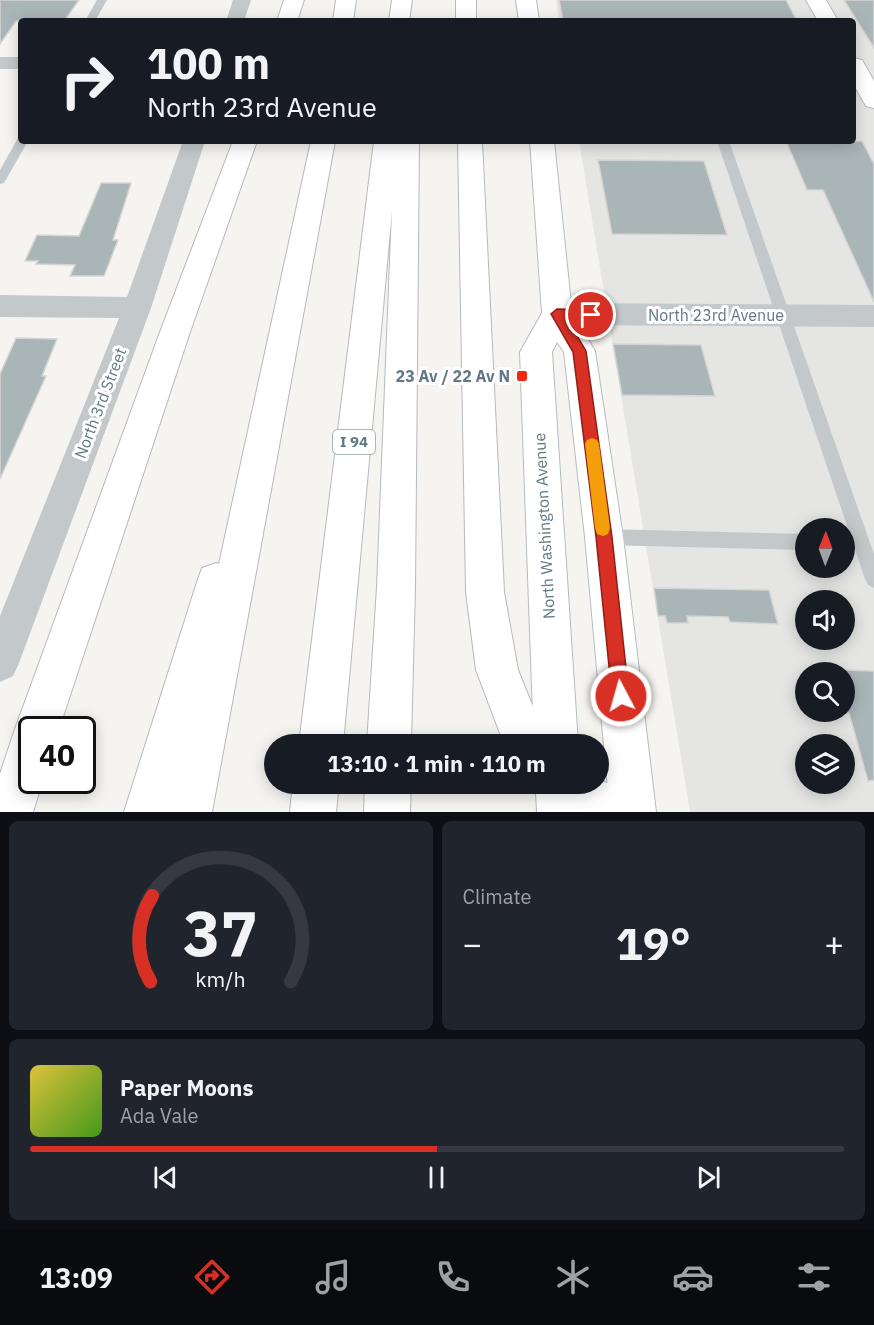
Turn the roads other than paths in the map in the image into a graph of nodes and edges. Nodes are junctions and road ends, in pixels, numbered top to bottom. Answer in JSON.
{"nodes":[{"id":1,"x":102,"y":0,"type":"edge"},
{"id":2,"x":242,"y":0,"type":"edge"},
{"id":3,"x":294,"y":0,"type":"edge"},
{"id":4,"x":346,"y":0,"type":"edge"},
{"id":5,"x":402,"y":0,"type":"edge"},
{"id":6,"x":411,"y":0,"type":"edge"},
{"id":7,"x":466,"y":0,"type":"edge"},
{"id":8,"x":526,"y":0,"type":"edge"},
{"id":9,"x":816,"y":0,"type":"edge"},
{"id":10,"x":92,"y":18,"type":"edge"},
{"id":11,"x":236,"y":18,"type":"edge"},
{"id":12,"x":287,"y":18,"type":"edge"},
{"id":13,"x":343,"y":18,"type":"edge"},
{"id":14,"x":399,"y":18,"type":"edge"},
{"id":15,"x":410,"y":18,"type":"edge"},
{"id":16,"x":466,"y":18,"type":"edge"},
{"id":17,"x":529,"y":18,"type":"edge"},
{"id":18,"x":826,"y":18,"type":"edge"},
{"id":19,"x":0,"y":63,"type":"edge"},
{"id":20,"x":18,"y":63,"type":"edge"},
{"id":21,"x":860,"y":72,"type":"edge"},
{"id":22,"x":874,"y":101,"type":"edge"},
{"id":23,"x":20,"y":144,"type":"edge"},
{"id":24,"x":193,"y":144,"type":"edge"},
{"id":25,"x":244,"y":144,"type":"edge"},
{"id":26,"x":321,"y":144,"type":"edge"},
{"id":27,"x":386,"y":144,"type":"edge"},
{"id":28,"x":407,"y":144,"type":"edge"},
{"id":29,"x":470,"y":144,"type":"edge"},
{"id":30,"x":542,"y":144,"type":"edge"},
{"id":31,"x":724,"y":144,"type":"edge"},
{"id":32,"x":0,"y":180,"type":"edge"},
{"id":33,"x":0,"y":306,"type":"edge"},
{"id":34,"x":137,"y":308,"type":"junction"},
{"id":35,"x":557,"y":314,"type":"junction"},
{"id":36,"x":783,"y":316,"type":"junction"},
{"id":37,"x":874,"y":316,"type":"edge"},
{"id":38,"x":273,"y":393,"type":"junction"},
{"id":39,"x":845,"y":518,"type":"edge"},
{"id":40,"x":604,"y":537,"type":"junction"},
{"id":41,"x":795,"y":542,"type":"edge"},
{"id":42,"x":855,"y":546,"type":"edge"},
{"id":43,"x":874,"y":579,"type":"edge"},
{"id":44,"x":0,"y":663,"type":"edge"},
{"id":45,"x":42,"y":716,"type":"edge"},
{"id":46,"x":322,"y":734,"type":"edge"},
{"id":47,"x":389,"y":734,"type":"edge"},
{"id":48,"x":522,"y":734,"type":"edge"},
{"id":49,"x":555,"y":734,"type":"edge"},
{"id":50,"x":18,"y":788,"type":"edge"},
{"id":51,"x":315,"y":794,"type":"edge"},
{"id":52,"x":388,"y":794,"type":"edge"},
{"id":53,"x":565,"y":794,"type":"edge"},
{"id":54,"x":10,"y":812,"type":"edge"},
{"id":55,"x":147,"y":812,"type":"edge"},
{"id":56,"x":189,"y":812,"type":"edge"},
{"id":57,"x":313,"y":812,"type":"edge"},
{"id":58,"x":387,"y":812,"type":"edge"},
{"id":59,"x":631,"y":812,"type":"edge"}],
"edges":[{"from":1,"to":10,"type":"lane"},
{"from":2,"to":11,"type":"street"},
{"from":3,"to":12,"type":"main road"},
{"from":4,"to":13,"type":"main road"},
{"from":5,"to":14,"type":"main road"},
{"from":6,"to":15,"type":"main road"},
{"from":7,"to":16,"type":"main road"},
{"from":8,"to":17,"type":"main road"},
{"from":9,"to":18,"type":"main road"},
{"from":19,"to":20,"type":"street"},
{"from":21,"to":22,"type":"main road"},
{"from":23,"to":32,"type":"lane"},
{"from":24,"to":34,"type":"street","name":"North 3rd Street"},
{"from":25,"to":45,"type":"main road"},
{"from":26,"to":38,"type":"main road"},
{"from":27,"to":46,"type":"main road","number":"I 94"},
{"from":28,"to":47,"type":"main road"},
{"from":29,"to":48,"type":"main road"},
{"from":30,"to":35,"type":"main road"},
{"from":31,"to":36,"type":"lane"},
{"from":33,"to":34,"type":"street"},
{"from":34,"to":44,"type":"street","name":"North 3rd Street"},
{"from":35,"to":36,"type":"street","name":"North 23rd Avenue"},
{"from":35,"to":40,"type":"main road"},
{"from":35,"to":49,"type":"main road","name":"North Washington Avenue"},
{"from":36,"to":37,"type":"street","name":"North 23rd Avenue"},
{"from":36,"to":39,"type":"lane"},
{"from":38,"to":55,"type":"main road"},
{"from":38,"to":56,"type":"main road"},
{"from":40,"to":41,"type":"lane"},
{"from":40,"to":59,"type":"main road"},
{"from":42,"to":43,"type":"lane"},
{"from":50,"to":54,"type":"main road"},
{"from":51,"to":57,"type":"main road"},
{"from":52,"to":58,"type":"main road"},
{"from":53,"to":59,"type":"main road"}]}
